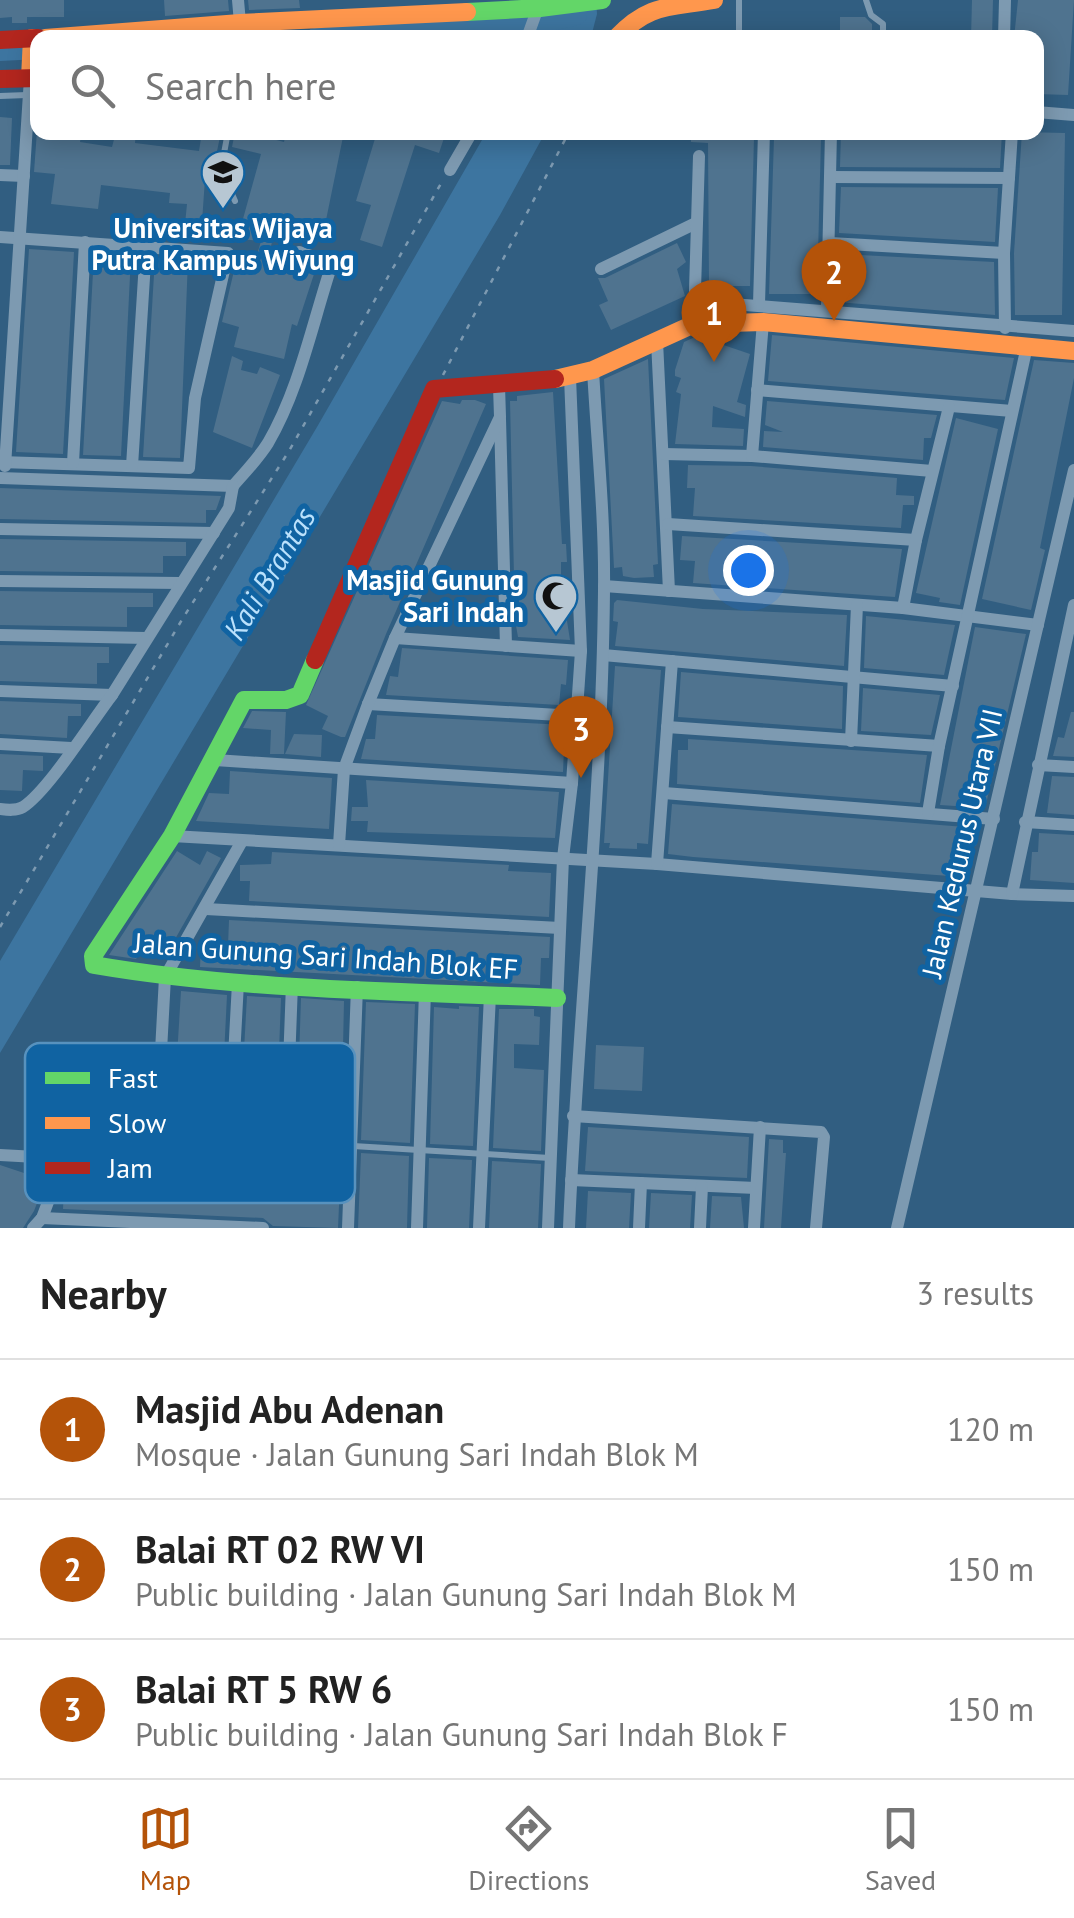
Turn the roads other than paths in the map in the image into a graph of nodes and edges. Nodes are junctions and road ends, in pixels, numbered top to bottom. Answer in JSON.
{"nodes":[{"id":1,"x":238,"y":0,"type":"edge"},
{"id":2,"x":602,"y":0,"type":"edge"},
{"id":3,"x":714,"y":0,"type":"edge"},
{"id":4,"x":739,"y":0,"type":"edge"},
{"id":5,"x":866,"y":0,"type":"edge"},
{"id":6,"x":1005,"y":0,"type":"edge"},
{"id":7,"x":503,"y":5,"type":"edge"},
{"id":8,"x":541,"y":9,"type":"edge"},
{"id":9,"x":240,"y":22,"type":"junction"},
{"id":10,"x":195,"y":30,"type":"edge"},
{"id":11,"x":624,"y":30,"type":"edge"},
{"id":12,"x":739,"y":30,"type":"dead end"},
{"id":13,"x":882,"y":30,"type":"edge"},
{"id":14,"x":1004,"y":30,"type":"edge"},
{"id":15,"x":0,"y":40,"type":"edge"},
{"id":16,"x":30,"y":40,"type":"edge"},
{"id":17,"x":0,"y":79,"type":"edge"},
{"id":18,"x":30,"y":82,"type":"edge"},
{"id":19,"x":30,"y":82,"type":"edge"},
{"id":20,"x":30,"y":95,"type":"edge"},
{"id":21,"x":0,"y":96,"type":"edge"},
{"id":22,"x":1044,"y":113,"type":"edge"},
{"id":23,"x":1074,"y":115,"type":"edge"},
{"id":24,"x":226,"y":140,"type":"edge"},
{"id":25,"x":467,"y":140,"type":"edge"},
{"id":26,"x":764,"y":140,"type":"edge"},
{"id":27,"x":831,"y":140,"type":"edge"},
{"id":28,"x":1012,"y":140,"type":"edge"},
{"id":29,"x":698,"y":156,"type":"dead end"},
{"id":30,"x":450,"y":170,"type":"road end"},
{"id":31,"x":0,"y":175,"type":"edge"},
{"id":32,"x":24,"y":176,"type":"junction"},
{"id":33,"x":831,"y":177,"type":"junction"},
{"id":34,"x":1010,"y":178,"type":"junction"},
{"id":35,"x":235,"y":202,"type":"dead end"},
{"id":36,"x":696,"y":223,"type":"junction"},
{"id":37,"x":0,"y":237,"type":"edge"},
{"id":38,"x":20,"y":238,"type":"junction"},
{"id":39,"x":85,"y":242,"type":"junction"},
{"id":40,"x":830,"y":243,"type":"junction"},
{"id":41,"x":146,"y":246,"type":"junction"},
{"id":42,"x":299,"y":252,"type":"dead end"},
{"id":43,"x":1004,"y":253,"type":"junction"},
{"id":44,"x":601,"y":269,"type":"dead end"},
{"id":45,"x":7,"y":299,"type":"edge"},
{"id":46,"x":694,"y":301,"type":"junction"},
{"id":47,"x":827,"y":309,"type":"junction"},
{"id":48,"x":761,"y":313,"type":"junction"},
{"id":49,"x":694,"y":324,"type":"junction"},
{"id":50,"x":1005,"y":328,"type":"junction"},
{"id":51,"x":1074,"y":331,"type":"edge"},
{"id":52,"x":657,"y":340,"type":"junction"},
{"id":53,"x":1026,"y":346,"type":"junction"},
{"id":54,"x":1074,"y":351,"type":"edge"},
{"id":55,"x":5,"y":360,"type":"edge"},
{"id":56,"x":592,"y":370,"type":"junction"},
{"id":57,"x":570,"y":377,"type":"junction"},
{"id":58,"x":499,"y":386,"type":"junction"},
{"id":59,"x":758,"y":390,"type":"junction"},
{"id":60,"x":949,"y":407,"type":"junction"},
{"id":61,"x":4,"y":411,"type":"edge"},
{"id":62,"x":1012,"y":411,"type":"junction"},
{"id":63,"x":500,"y":417,"type":"junction"},
{"id":64,"x":664,"y":454,"type":"junction"},
{"id":65,"x":752,"y":456,"type":"junction"},
{"id":66,"x":2,"y":462,"type":"edge"},
{"id":67,"x":73,"y":463,"type":"junction"},
{"id":68,"x":132,"y":466,"type":"junction"},
{"id":69,"x":1074,"y":470,"type":"edge"},
{"id":70,"x":932,"y":471,"type":"junction"},
{"id":71,"x":2,"y":479,"type":"edge"},
{"id":72,"x":233,"y":486,"type":"junction"},
{"id":73,"x":668,"y":524,"type":"junction"},
{"id":74,"x":0,"y":530,"type":"edge"},
{"id":75,"x":214,"y":533,"type":"junction"},
{"id":76,"x":916,"y":540,"type":"junction"},
{"id":77,"x":0,"y":581,"type":"edge"},
{"id":78,"x":180,"y":583,"type":"junction"},
{"id":79,"x":604,"y":586,"type":"junction"},
{"id":80,"x":669,"y":590,"type":"junction"},
{"id":81,"x":857,"y":605,"type":"junction"},
{"id":82,"x":1074,"y":605,"type":"edge"},
{"id":83,"x":903,"y":608,"type":"junction"},
{"id":84,"x":969,"y":616,"type":"junction"},
{"id":85,"x":1038,"y":625,"type":"junction"},
{"id":86,"x":0,"y":635,"type":"edge"},
{"id":87,"x":146,"y":638,"type":"junction"},
{"id":88,"x":395,"y":638,"type":"junction"},
{"id":89,"x":506,"y":646,"type":"junction"},
{"id":90,"x":581,"y":651,"type":"junction"},
{"id":91,"x":603,"y":655,"type":"junction"},
{"id":92,"x":672,"y":661,"type":"junction"},
{"id":93,"x":854,"y":677,"type":"junction"},
{"id":94,"x":953,"y":686,"type":"junction"},
{"id":95,"x":0,"y":692,"type":"edge"},
{"id":96,"x":112,"y":695,"type":"junction"},
{"id":97,"x":368,"y":704,"type":"junction"},
{"id":98,"x":576,"y":716,"type":"junction"},
{"id":99,"x":668,"y":727,"type":"junction"},
{"id":100,"x":851,"y":741,"type":"junction"},
{"id":101,"x":0,"y":744,"type":"edge"},
{"id":102,"x":940,"y":746,"type":"junction"},
{"id":103,"x":72,"y":748,"type":"junction"},
{"id":104,"x":215,"y":760,"type":"junction"},
{"id":105,"x":1038,"y":765,"type":"junction"},
{"id":106,"x":1074,"y":767,"type":"edge"},
{"id":107,"x":344,"y":769,"type":"junction"},
{"id":108,"x":572,"y":783,"type":"junction"},
{"id":109,"x":664,"y":793,"type":"junction"},
{"id":110,"x":6,"y":809,"type":"edge"},
{"id":111,"x":928,"y":813,"type":"junction"},
{"id":112,"x":994,"y":820,"type":"junction"},
{"id":113,"x":1025,"y":822,"type":"junction"},
{"id":114,"x":1074,"y":825,"type":"edge"},
{"id":115,"x":172,"y":836,"type":"junction"},
{"id":116,"x":242,"y":841,"type":"junction"},
{"id":117,"x":339,"y":845,"type":"junction"},
{"id":118,"x":562,"y":858,"type":"junction"},
{"id":119,"x":593,"y":861,"type":"junction"},
{"id":120,"x":657,"y":864,"type":"junction"},
{"id":121,"x":978,"y":892,"type":"junction"},
{"id":122,"x":1012,"y":894,"type":"junction"},
{"id":123,"x":1074,"y":896,"type":"edge"},
{"id":124,"x":206,"y":909,"type":"junction"},
{"id":125,"x":560,"y":928,"type":"junction"},
{"id":126,"x":165,"y":978,"type":"junction"},
{"id":127,"x":238,"y":983,"type":"junction"},
{"id":128,"x":292,"y":984,"type":"junction"},
{"id":129,"x":357,"y":987,"type":"junction"},
{"id":130,"x":425,"y":991,"type":"junction"},
{"id":131,"x":490,"y":995,"type":"junction"},
{"id":132,"x":557,"y":998,"type":"junction"},
{"id":133,"x":161,"y":1043,"type":"edge"},
{"id":134,"x":235,"y":1043,"type":"edge"},
{"id":135,"x":290,"y":1043,"type":"edge"},
{"id":136,"x":355,"y":1051,"type":"edge"},
{"id":137,"x":573,"y":1116,"type":"junction"},
{"id":138,"x":760,"y":1127,"type":"junction"},
{"id":139,"x":355,"y":1146,"type":"edge"},
{"id":140,"x":419,"y":1152,"type":"junction"},
{"id":141,"x":484,"y":1154,"type":"junction"},
{"id":142,"x":0,"y":1155,"type":"edge"},
{"id":143,"x":25,"y":1156,"type":"edge"},
{"id":144,"x":551,"y":1158,"type":"junction"},
{"id":145,"x":571,"y":1180,"type":"junction"},
{"id":146,"x":642,"y":1182,"type":"junction"},
{"id":147,"x":702,"y":1186,"type":"junction"},
{"id":148,"x":756,"y":1188,"type":"junction"},
{"id":149,"x":349,"y":1203,"type":"edge"},
{"id":150,"x":37,"y":1223,"type":"edge"},
{"id":151,"x":263,"y":1228,"type":"edge"},
{"id":152,"x":348,"y":1228,"type":"edge"},
{"id":153,"x":417,"y":1228,"type":"edge"},
{"id":154,"x":478,"y":1228,"type":"edge"},
{"id":155,"x":548,"y":1228,"type":"edge"},
{"id":156,"x":569,"y":1228,"type":"edge"},
{"id":157,"x":639,"y":1228,"type":"edge"},
{"id":158,"x":700,"y":1228,"type":"edge"},
{"id":159,"x":754,"y":1228,"type":"edge"},
{"id":160,"x":816,"y":1228,"type":"edge"},
{"id":161,"x":897,"y":1228,"type":"edge"}],
"edges":[{"from":1,"to":9,"type":"street"},
{"from":2,"to":8,"type":"street"},
{"from":3,"to":11,"type":"street"},
{"from":4,"to":12,"type":"lane"},
{"from":5,"to":13,"type":"lane"},
{"from":6,"to":14,"type":"street"},
{"from":7,"to":8,"type":"street"},
{"from":7,"to":9,"type":"street"},
{"from":9,"to":10,"type":"street"},
{"from":15,"to":16,"type":"street"},
{"from":17,"to":18,"type":"street"},
{"from":19,"to":21,"type":"lane"},
{"from":20,"to":32,"type":"street"},
{"from":22,"to":23,"type":"street"},
{"from":24,"to":35,"type":"lane"},
{"from":25,"to":30,"type":"street"},
{"from":26,"to":48,"type":"street"},
{"from":27,"to":33,"type":"street"},
{"from":28,"to":34,"type":"street"},
{"from":29,"to":36,"type":"street"},
{"from":31,"to":32,"type":"street"},
{"from":32,"to":38,"type":"street"},
{"from":33,"to":34,"type":"street"},
{"from":33,"to":40,"type":"street"},
{"from":34,"to":43,"type":"street"},
{"from":36,"to":44,"type":"street"},
{"from":36,"to":46,"type":"street"},
{"from":37,"to":38,"type":"street"},
{"from":38,"to":39,"type":"street"},
{"from":38,"to":45,"type":"street"},
{"from":39,"to":41,"type":"street"},
{"from":39,"to":67,"type":"street"},
{"from":40,"to":43,"type":"street"},
{"from":40,"to":47,"type":"street"},
{"from":41,"to":68,"type":"street"},
{"from":41,"to":68,"type":"street"},
{"from":42,"to":72,"type":"street"},
{"from":43,"to":50,"type":"street"},
{"from":45,"to":55,"type":"street"},
{"from":46,"to":48,"type":"street"},
{"from":46,"to":49,"type":"street"},
{"from":47,"to":48,"type":"street"},
{"from":47,"to":50,"type":"street"},
{"from":48,"to":49,"type":"street"},
{"from":48,"to":53,"type":"street"},
{"from":48,"to":59,"type":"street"},
{"from":49,"to":52,"type":"street"},
{"from":50,"to":51,"type":"street"},
{"from":52,"to":56,"type":"street"},
{"from":52,"to":64,"type":"street"},
{"from":53,"to":54,"type":"street"},
{"from":53,"to":62,"type":"street"},
{"from":55,"to":61,"type":"street"},
{"from":56,"to":57,"type":"street"},
{"from":56,"to":79,"type":"street"},
{"from":57,"to":58,"type":"street"},
{"from":57,"to":90,"type":"street"},
{"from":58,"to":63,"type":"street"},
{"from":58,"to":104,"type":"street"},
{"from":59,"to":60,"type":"street"},
{"from":59,"to":65,"type":"street"},
{"from":60,"to":62,"type":"street"},
{"from":60,"to":70,"type":"street"},
{"from":61,"to":66,"type":"street"},
{"from":62,"to":84,"type":"street"},
{"from":63,"to":88,"type":"street"},
{"from":63,"to":89,"type":"street"},
{"from":64,"to":65,"type":"street"},
{"from":64,"to":73,"type":"street"},
{"from":65,"to":70,"type":"street"},
{"from":66,"to":67,"type":"street"},
{"from":66,"to":71,"type":"street"},
{"from":67,"to":68,"type":"street"},
{"from":69,"to":85,"type":"street","name":"Jalan Kedurus Utara VII"},
{"from":70,"to":76,"type":"street"},
{"from":71,"to":72,"type":"street"},
{"from":72,"to":75,"type":"street"},
{"from":73,"to":76,"type":"street"},
{"from":73,"to":80,"type":"street"},
{"from":74,"to":75,"type":"street"},
{"from":75,"to":78,"type":"street"},
{"from":76,"to":83,"type":"street"},
{"from":77,"to":78,"type":"street"},
{"from":78,"to":87,"type":"street"},
{"from":79,"to":80,"type":"street"},
{"from":79,"to":91,"type":"street"},
{"from":80,"to":81,"type":"street"},
{"from":81,"to":83,"type":"street"},
{"from":81,"to":93,"type":"street"},
{"from":82,"to":105,"type":"street"},
{"from":83,"to":84,"type":"street"},
{"from":84,"to":85,"type":"street"},
{"from":84,"to":94,"type":"street"},
{"from":85,"to":112,"type":"street","name":"Jalan Kedurus Utara VII"},
{"from":86,"to":87,"type":"street"},
{"from":87,"to":96,"type":"street"},
{"from":88,"to":89,"type":"street"},
{"from":88,"to":97,"type":"street"},
{"from":89,"to":90,"type":"street"},
{"from":90,"to":98,"type":"street"},
{"from":91,"to":92,"type":"street"},
{"from":91,"to":119,"type":"street"},
{"from":92,"to":93,"type":"street"},
{"from":92,"to":99,"type":"street"},
{"from":93,"to":94,"type":"street"},
{"from":93,"to":100,"type":"street"},
{"from":94,"to":102,"type":"street"},
{"from":95,"to":96,"type":"street"},
{"from":96,"to":103,"type":"street"},
{"from":97,"to":98,"type":"street"},
{"from":97,"to":107,"type":"street"},
{"from":98,"to":108,"type":"street"},
{"from":99,"to":100,"type":"street"},
{"from":99,"to":109,"type":"street"},
{"from":100,"to":102,"type":"street"},
{"from":101,"to":103,"type":"street"},
{"from":102,"to":111,"type":"street"},
{"from":103,"to":110,"type":"street"},
{"from":104,"to":107,"type":"street"},
{"from":104,"to":115,"type":"street"},
{"from":105,"to":106,"type":"street"},
{"from":105,"to":113,"type":"street"},
{"from":107,"to":108,"type":"street"},
{"from":107,"to":117,"type":"street"},
{"from":108,"to":118,"type":"street"},
{"from":109,"to":111,"type":"street"},
{"from":109,"to":120,"type":"street"},
{"from":111,"to":112,"type":"street"},
{"from":112,"to":121,"type":"street","name":"Jalan Kedurus Utara VII"},
{"from":113,"to":114,"type":"street"},
{"from":113,"to":122,"type":"street"},
{"from":115,"to":116,"type":"street"},
{"from":115,"to":126,"type":"street","name":"Jalan Gunung Sari Indah Blok EF"},
{"from":116,"to":117,"type":"street"},
{"from":116,"to":124,"type":"street"},
{"from":117,"to":118,"type":"street"},
{"from":118,"to":119,"type":"street"},
{"from":118,"to":125,"type":"street"},
{"from":119,"to":120,"type":"street"},
{"from":119,"to":137,"type":"street"},
{"from":120,"to":121,"type":"street"},
{"from":121,"to":122,"type":"street"},
{"from":121,"to":161,"type":"street","name":"Jalan Kedurus Utara VII"},
{"from":122,"to":123,"type":"street"},
{"from":124,"to":125,"type":"street"},
{"from":124,"to":126,"type":"street"},
{"from":125,"to":132,"type":"street"},
{"from":126,"to":127,"type":"street","name":"Jalan Gunung Sari Indah Blok EF"},
{"from":126,"to":133,"type":"street"},
{"from":127,"to":128,"type":"street","name":"Jalan Gunung Sari Indah Blok EF"},
{"from":127,"to":134,"type":"street"},
{"from":128,"to":129,"type":"street","name":"Jalan Gunung Sari Indah Blok EF"},
{"from":128,"to":135,"type":"street"},
{"from":129,"to":130,"type":"street","name":"Jalan Gunung Sari Indah Blok EF"},
{"from":129,"to":136,"type":"street"},
{"from":130,"to":131,"type":"street","name":"Jalan Gunung Sari Indah Blok EF"},
{"from":130,"to":140,"type":"street"},
{"from":131,"to":132,"type":"street","name":"Jalan Gunung Sari Indah Blok EF"},
{"from":131,"to":141,"type":"street"},
{"from":132,"to":144,"type":"street"},
{"from":137,"to":138,"type":"street"},
{"from":137,"to":145,"type":"street"},
{"from":138,"to":148,"type":"street"},
{"from":138,"to":160,"type":"street"},
{"from":139,"to":140,"type":"lane"},
{"from":140,"to":141,"type":"lane"},
{"from":140,"to":153,"type":"street"},
{"from":141,"to":144,"type":"lane"},
{"from":141,"to":154,"type":"street"},
{"from":142,"to":143,"type":"street"},
{"from":144,"to":155,"type":"street"},
{"from":145,"to":146,"type":"street"},
{"from":145,"to":156,"type":"street"},
{"from":146,"to":147,"type":"street"},
{"from":146,"to":157,"type":"street"},
{"from":147,"to":148,"type":"street"},
{"from":147,"to":158,"type":"street"},
{"from":148,"to":159,"type":"street"},
{"from":149,"to":152,"type":"street"},
{"from":150,"to":151,"type":"street"}]}
